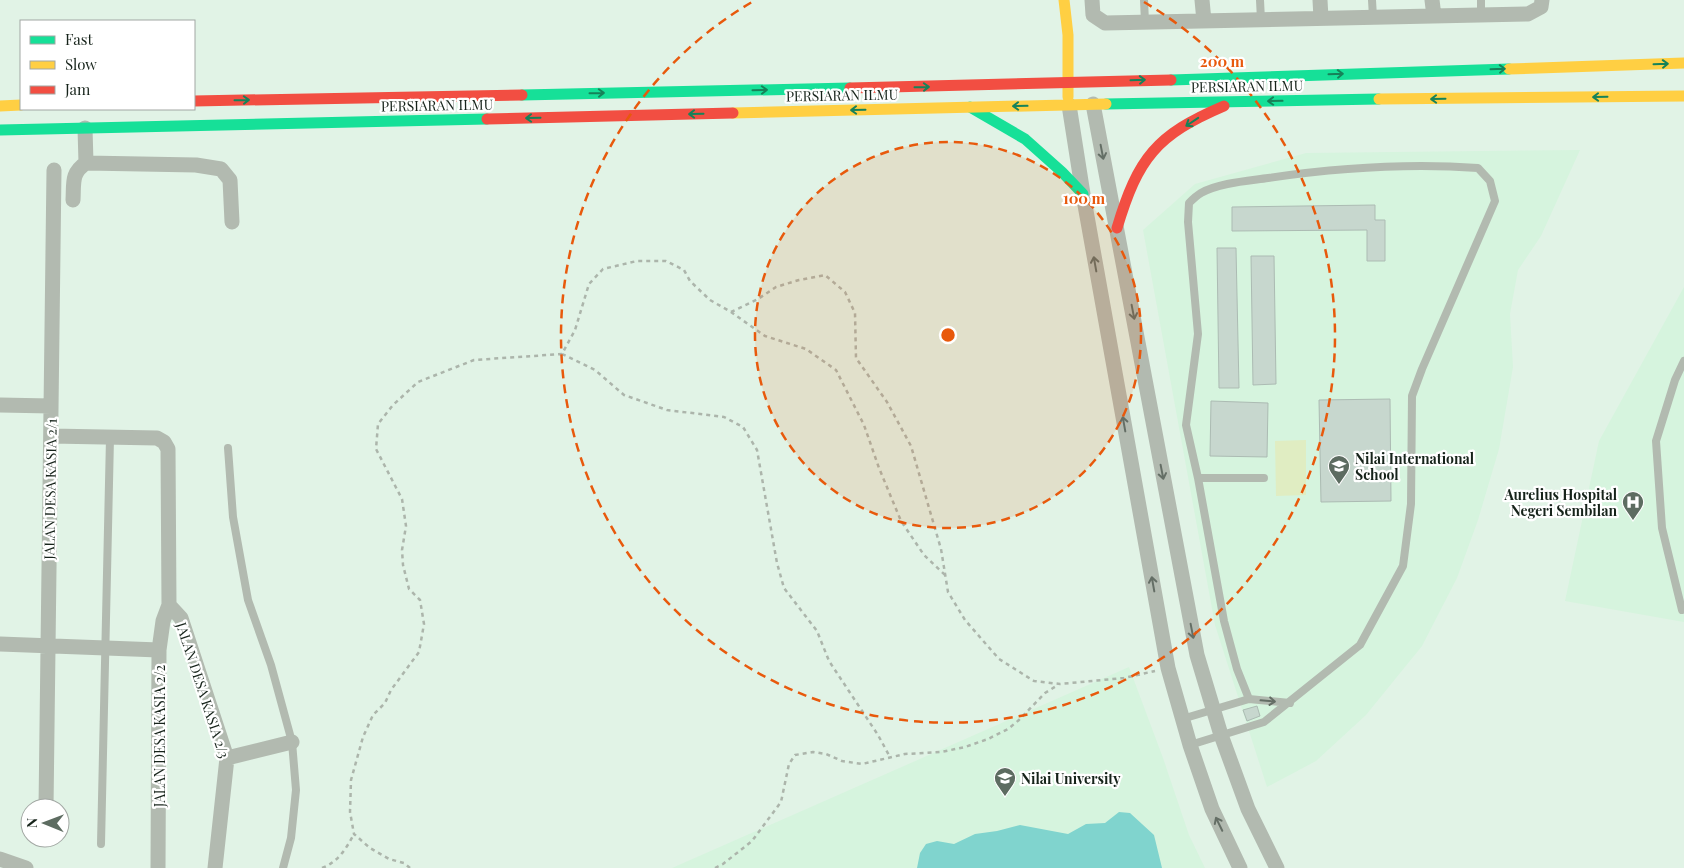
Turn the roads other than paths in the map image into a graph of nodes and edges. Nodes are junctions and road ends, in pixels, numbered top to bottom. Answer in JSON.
{"nodes":[{"id":1,"x":1064,"y":0,"type":"edge"},
{"id":2,"x":1092,"y":0,"type":"edge"},
{"id":3,"x":1144,"y":0,"type":"edge"},
{"id":4,"x":1202,"y":0,"type":"edge"},
{"id":5,"x":1260,"y":0,"type":"edge"},
{"id":6,"x":1320,"y":0,"type":"edge"},
{"id":7,"x":1372,"y":0,"type":"edge"},
{"id":8,"x":1432,"y":0,"type":"edge"},
{"id":9,"x":1542,"y":0,"type":"edge"},
{"id":10,"x":1481,"y":7,"type":"edge"},
{"id":11,"x":1434,"y":16,"type":"junction"},
{"id":12,"x":1373,"y":17,"type":"junction"},
{"id":13,"x":1322,"y":18,"type":"junction"},
{"id":14,"x":1261,"y":20,"type":"junction"},
{"id":15,"x":1204,"y":21,"type":"junction"},
{"id":16,"x":1145,"y":22,"type":"junction"},
{"id":17,"x":1068,"y":35,"type":"junction"},
{"id":18,"x":1079,"y":58,"type":"dead end"},
{"id":19,"x":1684,"y":63,"type":"edge"},
{"id":20,"x":1088,"y":78,"type":"junction"},
{"id":21,"x":1067,"y":82,"type":"junction"},
{"id":22,"x":1684,"y":96,"type":"edge"},
{"id":23,"x":195,"y":101,"type":"edge"},
{"id":24,"x":1236,"y":101,"type":"junction"},
{"id":25,"x":1093,"y":104,"type":"junction"},
{"id":26,"x":20,"y":105,"type":"edge"},
{"id":27,"x":1069,"y":105,"type":"junction"},
{"id":28,"x":0,"y":106,"type":"edge"},
{"id":29,"x":970,"y":107,"type":"junction"},
{"id":30,"x":85,"y":128,"type":"junction"},
{"id":31,"x":0,"y":130,"type":"edge"},
{"id":32,"x":86,"y":163,"type":"junction"},
{"id":33,"x":54,"y":170,"type":"dead end"},
{"id":34,"x":1083,"y":194,"type":"junction"},
{"id":35,"x":73,"y":200,"type":"dead end"},
{"id":36,"x":232,"y":222,"type":"dead end"},
{"id":37,"x":1117,"y":228,"type":"junction"},
{"id":38,"x":1684,"y":361,"type":"edge"},
{"id":39,"x":0,"y":405,"type":"edge"},
{"id":40,"x":51,"y":406,"type":"junction"},
{"id":41,"x":51,"y":436,"type":"junction"},
{"id":42,"x":110,"y":438,"type":"junction"},
{"id":43,"x":228,"y":448,"type":"dead end"},
{"id":44,"x":1198,"y":478,"type":"junction"},
{"id":45,"x":1264,"y":478,"type":"dead end"},
{"id":46,"x":169,"y":606,"type":"junction"},
{"id":47,"x":1682,"y":610,"type":"dead end"},
{"id":48,"x":0,"y":644,"type":"edge"},
{"id":49,"x":48,"y":646,"type":"junction"},
{"id":50,"x":105,"y":648,"type":"junction"},
{"id":51,"x":159,"y":650,"type":"junction"},
{"id":52,"x":1249,"y":699,"type":"junction"},
{"id":53,"x":1290,"y":703,"type":"junction"},
{"id":54,"x":1212,"y":710,"type":"junction"},
{"id":55,"x":1182,"y":719,"type":"junction"},
{"id":56,"x":1221,"y":735,"type":"junction"},
{"id":57,"x":292,"y":742,"type":"junction"},
{"id":58,"x":1190,"y":745,"type":"junction"},
{"id":59,"x":227,"y":758,"type":"junction"},
{"id":60,"x":46,"y":798,"type":"edge"},
{"id":61,"x":100,"y":844,"type":"dead end"},
{"id":62,"x":0,"y":859,"type":"edge"},
{"id":63,"x":26,"y":868,"type":"edge"},
{"id":64,"x":158,"y":868,"type":"edge"},
{"id":65,"x":215,"y":868,"type":"edge"},
{"id":66,"x":283,"y":868,"type":"edge"},
{"id":67,"x":1240,"y":868,"type":"edge"},
{"id":68,"x":1277,"y":868,"type":"edge"}],
"edges":[{"from":1,"to":17,"type":"main road"},
{"from":2,"to":16,"type":"street"},
{"from":3,"to":16,"type":"lane"},
{"from":4,"to":15,"type":"street"},
{"from":5,"to":14,"type":"lane"},
{"from":6,"to":13,"type":"street"},
{"from":7,"to":12,"type":"lane"},
{"from":8,"to":11,"type":"street"},
{"from":9,"to":10,"type":"street"},
{"from":10,"to":11,"type":"street"},
{"from":11,"to":12,"type":"street"},
{"from":12,"to":13,"type":"street"},
{"from":13,"to":14,"type":"street"},
{"from":14,"to":15,"type":"street"},
{"from":15,"to":16,"type":"street"},
{"from":17,"to":18,"type":"main road"},
{"from":17,"to":21,"type":"main road"},
{"from":20,"to":19,"type":"main road","name":"PERSIARAN ILMU","one_way":true},
{"from":20,"to":21,"type":"main road","name":"PERSIARAN ILMU"},
{"from":20,"to":25,"type":"main road"},
{"from":23,"to":21,"type":"main road","name":"PERSIARAN ILMU","one_way":true},
{"from":21,"to":27,"type":"main road"},
{"from":22,"to":24,"type":"main road","name":"PERSIARAN ILMU","one_way":true},
{"from":24,"to":25,"type":"main road","name":"PERSIARAN ILMU"},
{"from":24,"to":37,"type":"main road","one_way":true},
{"from":25,"to":27,"type":"main road","name":"PERSIARAN ILMU"},
{"from":25,"to":37,"type":"street","one_way":true},
{"from":26,"to":28,"type":"main road"},
{"from":27,"to":29,"type":"main road","name":"PERSIARAN ILMU","one_way":true},
{"from":27,"to":34,"type":"street"},
{"from":29,"to":30,"type":"main road","name":"PERSIARAN ILMU","one_way":true},
{"from":29,"to":34,"type":"main road"},
{"from":30,"to":31,"type":"main road","name":"PERSIARAN ILMU"},
{"from":30,"to":32,"type":"street"},
{"from":32,"to":35,"type":"street"},
{"from":32,"to":36,"type":"street"},
{"from":33,"to":40,"type":"street","name":"JALAN DESA KASIA 2/1"},
{"from":55,"to":34,"type":"street","one_way":true},
{"from":37,"to":54,"type":"street","one_way":true},
{"from":38,"to":47,"type":"lane"},
{"from":39,"to":40,"type":"street"},
{"from":40,"to":41,"type":"street","name":"JALAN DESA KASIA 2/1"},
{"from":41,"to":42,"type":"street","name":"JALAN DESA KASIA 2/2"},
{"from":41,"to":49,"type":"street","name":"JALAN DESA KASIA 2/1"},
{"from":42,"to":46,"type":"street","name":"JALAN DESA KASIA 2/2"},
{"from":42,"to":50,"type":"lane"},
{"from":43,"to":57,"type":"lane"},
{"from":44,"to":45,"type":"lane"},
{"from":44,"to":52,"type":"lane"},
{"from":44,"to":53,"type":"lane"},
{"from":46,"to":51,"type":"street","name":"JALAN DESA KASIA 2/2"},
{"from":46,"to":59,"type":"street","name":"JALAN DESA KASIA 2/3"},
{"from":48,"to":49,"type":"street"},
{"from":49,"to":50,"type":"street"},
{"from":49,"to":60,"type":"street","name":"JALAN DESA KASIA 2/1"},
{"from":50,"to":51,"type":"street"},
{"from":50,"to":61,"type":"lane"},
{"from":51,"to":64,"type":"street","name":"JALAN DESA KASIA 2/2"},
{"from":52,"to":53,"type":"lane","one_way":true},
{"from":52,"to":54,"type":"lane"},
{"from":53,"to":56,"type":"lane"},
{"from":54,"to":55,"type":"lane"},
{"from":54,"to":56,"type":"street"},
{"from":55,"to":58,"type":"street"},
{"from":56,"to":58,"type":"lane"},
{"from":56,"to":68,"type":"street"},
{"from":57,"to":59,"type":"street"},
{"from":57,"to":66,"type":"lane"},
{"from":67,"to":58,"type":"street","one_way":true},
{"from":59,"to":65,"type":"street","name":"JALAN DESA KASIA 2/3"},
{"from":62,"to":63,"type":"street"}]}
